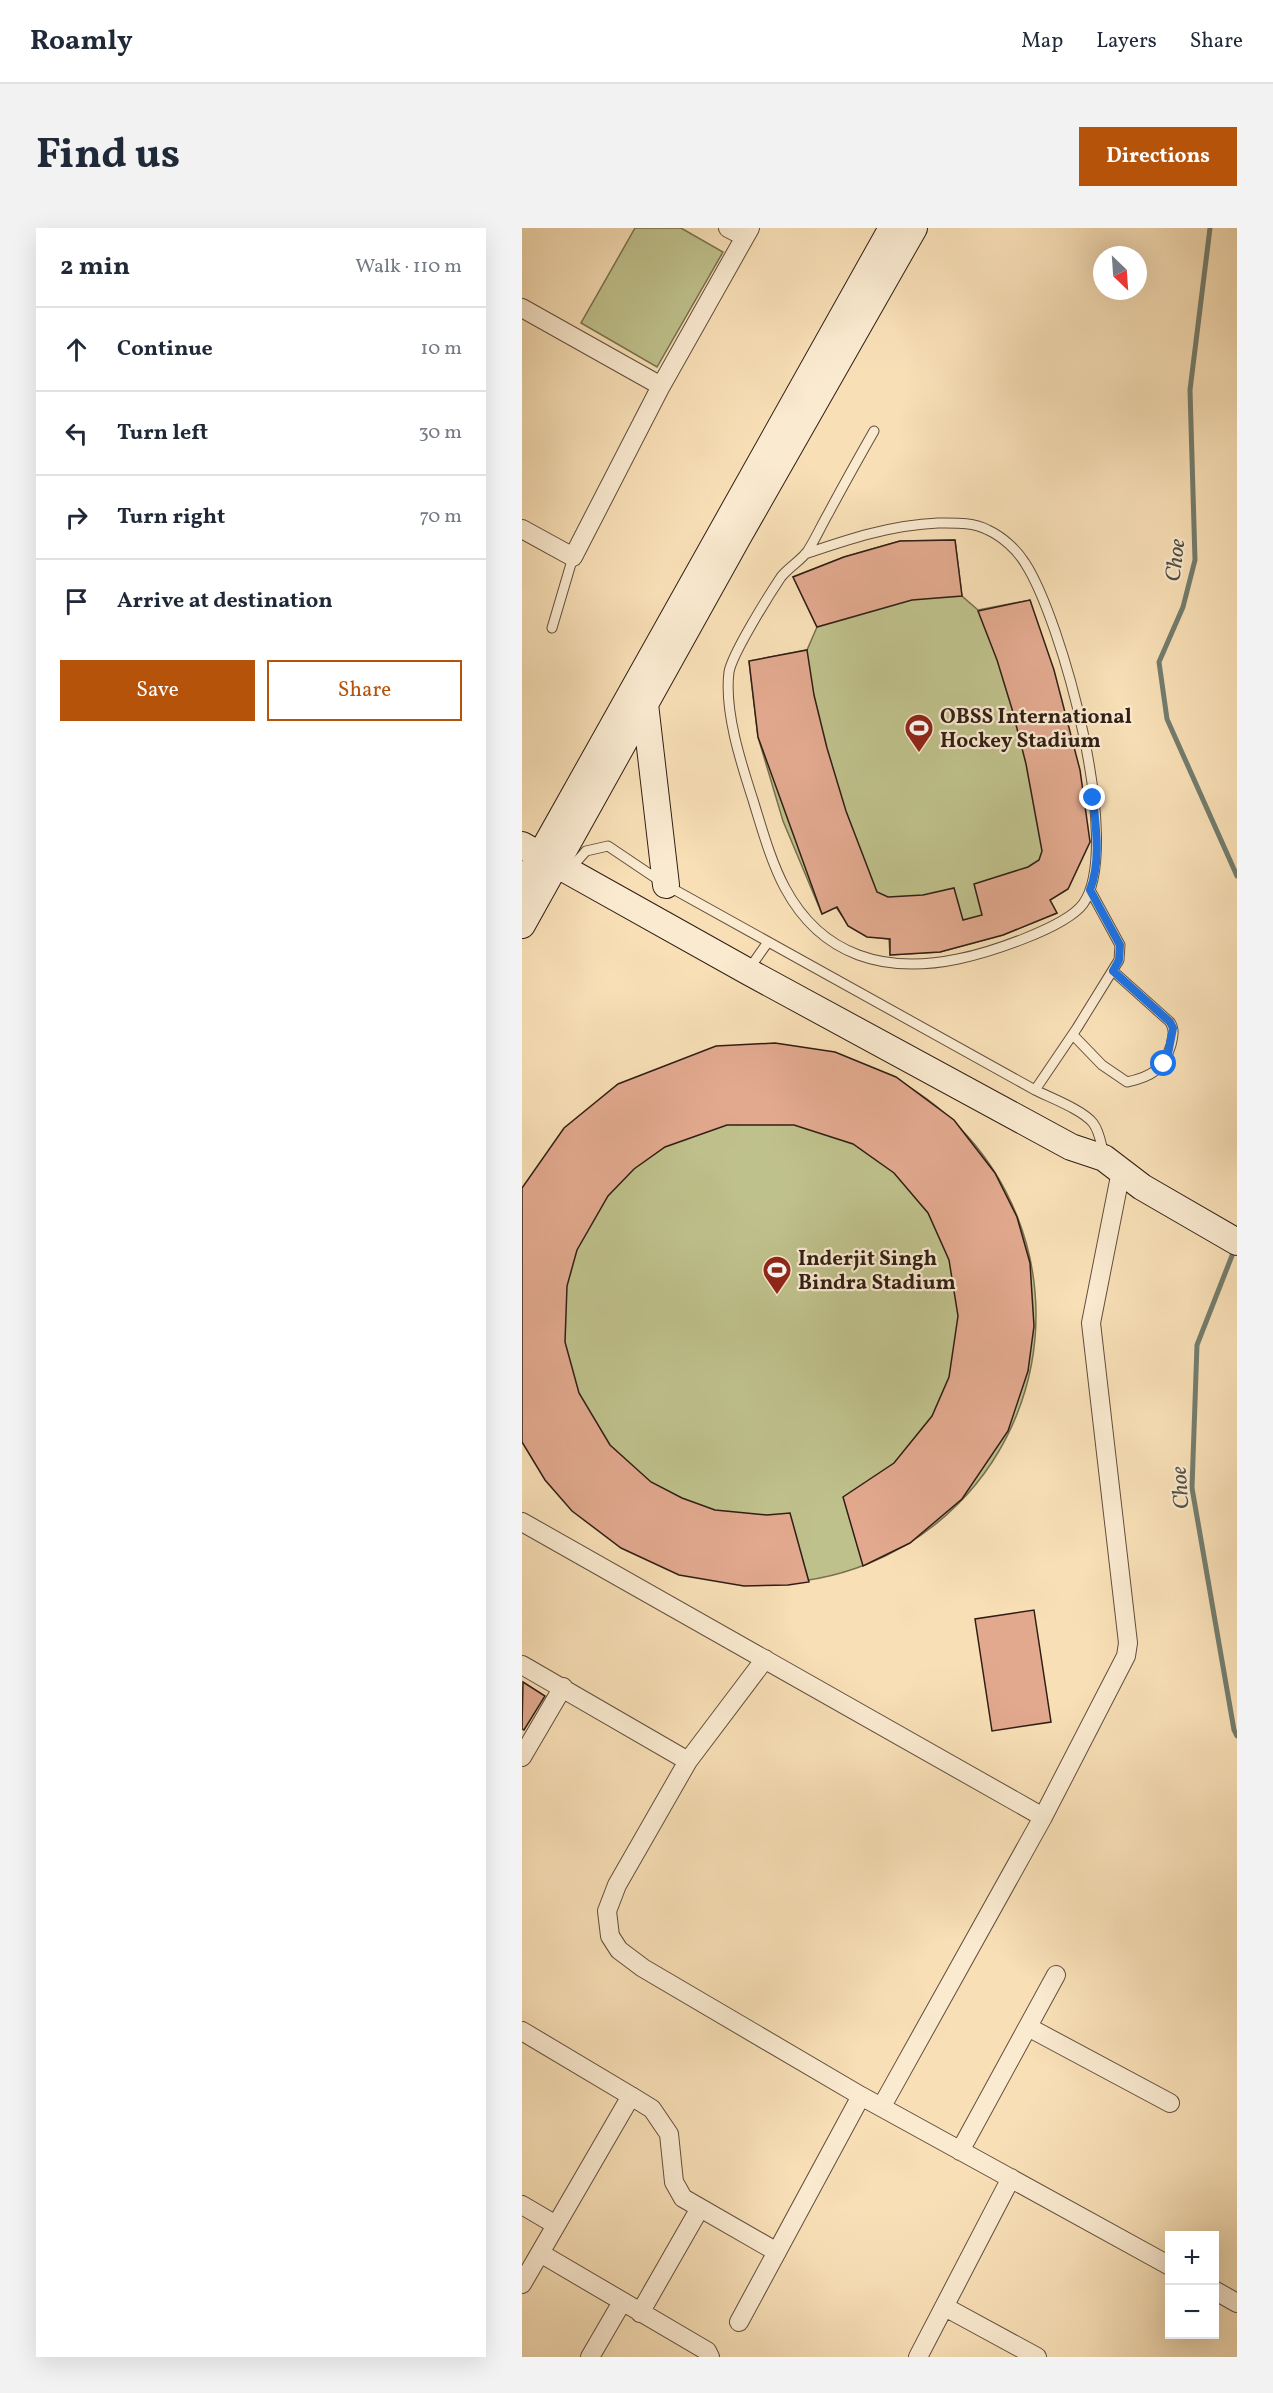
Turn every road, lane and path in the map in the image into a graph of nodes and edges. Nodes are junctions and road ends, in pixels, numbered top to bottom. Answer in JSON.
{"nodes":[{"id":1,"x":728,"y":228,"type":"edge"},
{"id":2,"x":892,"y":228,"type":"edge"},
{"id":3,"x":914,"y":228,"type":"edge"},
{"id":4,"x":748,"y":233,"type":"edge"},
{"id":5,"x":522,"y":308,"type":"edge"},
{"id":6,"x":661,"y":386,"type":"junction"},
{"id":7,"x":874,"y":431,"type":"dead end"},
{"id":8,"x":522,"y":529,"type":"edge"},
{"id":9,"x":805,"y":554,"type":"junction"},
{"id":10,"x":573,"y":557,"type":"junction"},
{"id":11,"x":552,"y":628,"type":"dead end"},
{"id":12,"x":645,"y":704,"type":"junction"},
{"id":13,"x":546,"y":859,"type":"edge"},
{"id":14,"x":666,"y":885,"type":"junction"},
{"id":15,"x":522,"y":888,"type":"edge"},
{"id":16,"x":1090,"y":890,"type":"junction"},
{"id":17,"x":522,"y":925,"type":"edge"},
{"id":18,"x":768,"y":942,"type":"junction"},
{"id":19,"x":747,"y":971,"type":"junction"},
{"id":20,"x":1113,"y":971,"type":"junction"},
{"id":21,"x":1072,"y":1035,"type":"junction"},
{"id":22,"x":1035,"y":1090,"type":"junction"},
{"id":23,"x":1112,"y":1164,"type":"junction"},
{"id":24,"x":1237,"y":1242,"type":"edge"},
{"id":25,"x":522,"y":1522,"type":"edge"},
{"id":26,"x":765,"y":1659,"type":"junction"},
{"id":27,"x":522,"y":1665,"type":"edge"},
{"id":28,"x":563,"y":1687,"type":"junction"},
{"id":29,"x":522,"y":1757,"type":"edge"},
{"id":30,"x":688,"y":1761,"type":"junction"},
{"id":31,"x":1043,"y":1817,"type":"junction"},
{"id":32,"x":1056,"y":1976,"type":"dead end"},
{"id":33,"x":1028,"y":2026,"type":"junction"},
{"id":34,"x":522,"y":2031,"type":"edge"},
{"id":35,"x":631,"y":2096,"type":"junction"},
{"id":36,"x":861,"y":2096,"type":"junction"},
{"id":37,"x":1170,"y":2103,"type":"dead end"},
{"id":38,"x":882,"y":2106,"type":"junction"},
{"id":39,"x":960,"y":2151,"type":"junction"},
{"id":40,"x":1011,"y":2178,"type":"junction"},
{"id":41,"x":522,"y":2205,"type":"edge"},
{"id":42,"x":700,"y":2208,"type":"junction"},
{"id":43,"x":556,"y":2225,"type":"junction"},
{"id":44,"x":777,"y":2252,"type":"junction"},
{"id":45,"x":540,"y":2253,"type":"junction"},
{"id":46,"x":1165,"y":2263,"type":"edge"},
{"id":47,"x":522,"y":2284,"type":"edge"},
{"id":48,"x":1219,"y":2292,"type":"edge"},
{"id":49,"x":622,"y":2302,"type":"junction"},
{"id":50,"x":1237,"y":2303,"type":"edge"},
{"id":51,"x":945,"y":2307,"type":"junction"},
{"id":52,"x":640,"y":2313,"type":"junction"},
{"id":53,"x":739,"y":2322,"type":"dead end"},
{"id":54,"x":590,"y":2357,"type":"edge"},
{"id":55,"x":710,"y":2357,"type":"edge"},
{"id":56,"x":918,"y":2357,"type":"edge"},
{"id":57,"x":1037,"y":2357,"type":"edge"}],
"edges":[{"from":1,"to":4,"type":"street"},
{"from":2,"to":13,"type":"main road"},
{"from":3,"to":12,"type":"main road"},
{"from":4,"to":6,"type":"street"},
{"from":5,"to":6,"type":"street"},
{"from":6,"to":10,"type":"street"},
{"from":7,"to":9,"type":"lane"},
{"from":8,"to":10,"type":"street"},
{"from":9,"to":16,"type":"lane"},
{"from":9,"to":16,"type":"lane"},
{"from":10,"to":11,"type":"lane"},
{"from":12,"to":13,"type":"main road"},
{"from":12,"to":14,"type":"main road"},
{"from":13,"to":14,"type":"lane"},
{"from":13,"to":15,"type":"main road"},
{"from":13,"to":17,"type":"main road"},
{"from":13,"to":19,"type":"main road"},
{"from":14,"to":18,"type":"lane"},
{"from":16,"to":20,"type":"lane"},
{"from":18,"to":19,"type":"lane"},
{"from":18,"to":22,"type":"lane"},
{"from":19,"to":23,"type":"main road"},
{"from":20,"to":21,"type":"lane"},
{"from":20,"to":21,"type":"lane"},
{"from":21,"to":22,"type":"lane"},
{"from":22,"to":23,"type":"lane"},
{"from":23,"to":24,"type":"main road"},
{"from":23,"to":31,"type":"street"},
{"from":25,"to":26,"type":"street"},
{"from":26,"to":30,"type":"street"},
{"from":26,"to":31,"type":"street"},
{"from":27,"to":28,"type":"street"},
{"from":28,"to":29,"type":"street"},
{"from":28,"to":30,"type":"street"},
{"from":30,"to":36,"type":"street"},
{"from":31,"to":38,"type":"street"},
{"from":32,"to":33,"type":"street"},
{"from":33,"to":37,"type":"street"},
{"from":33,"to":39,"type":"street"},
{"from":34,"to":35,"type":"street"},
{"from":35,"to":42,"type":"street"},
{"from":35,"to":43,"type":"street"},
{"from":36,"to":38,"type":"street"},
{"from":36,"to":44,"type":"street"},
{"from":38,"to":39,"type":"street"},
{"from":39,"to":40,"type":"street"},
{"from":40,"to":46,"type":"street"},
{"from":40,"to":51,"type":"street"},
{"from":41,"to":43,"type":"street"},
{"from":42,"to":44,"type":"street"},
{"from":42,"to":52,"type":"street"},
{"from":43,"to":45,"type":"street"},
{"from":44,"to":53,"type":"street"},
{"from":45,"to":47,"type":"street"},
{"from":45,"to":49,"type":"street"},
{"from":48,"to":50,"type":"street"},
{"from":49,"to":52,"type":"street"},
{"from":49,"to":54,"type":"street"},
{"from":51,"to":56,"type":"street"},
{"from":51,"to":57,"type":"street"},
{"from":52,"to":55,"type":"street"}]}
